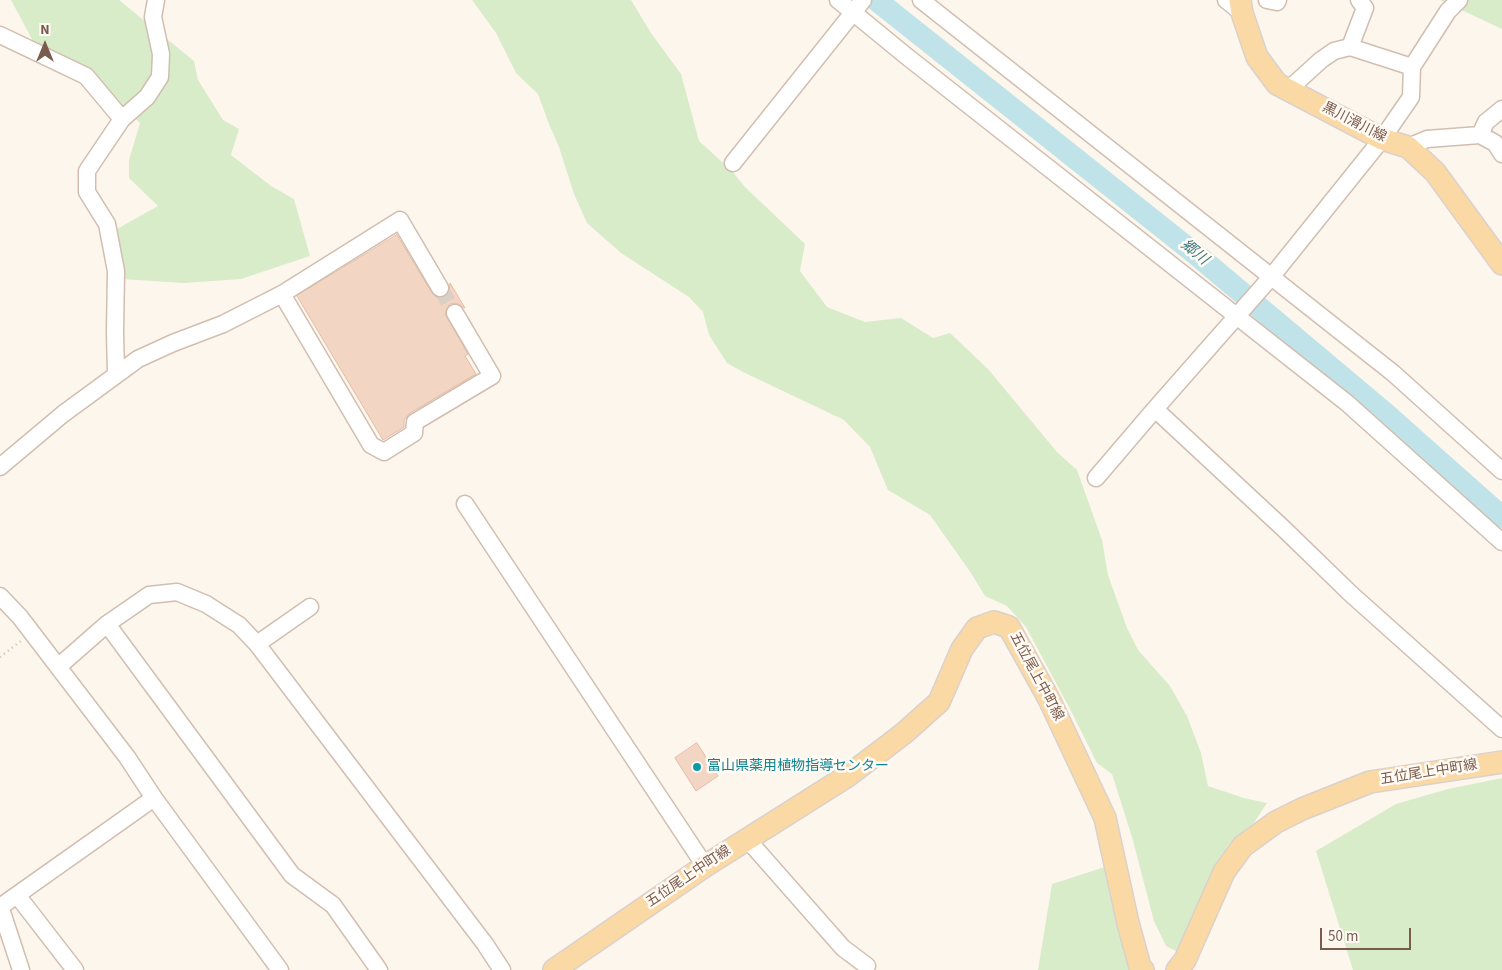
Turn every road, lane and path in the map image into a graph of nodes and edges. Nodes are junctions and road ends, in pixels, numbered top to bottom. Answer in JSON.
{"nodes":[{"id":1,"x":156,"y":0,"type":"edge"},
{"id":2,"x":838,"y":0,"type":"edge"},
{"id":3,"x":863,"y":0,"type":"edge"},
{"id":4,"x":922,"y":0,"type":"edge"},
{"id":5,"x":1267,"y":0,"type":"edge"},
{"id":6,"x":1278,"y":0,"type":"edge"},
{"id":7,"x":1359,"y":0,"type":"edge"},
{"id":8,"x":1459,"y":0,"type":"edge"},
{"id":9,"x":1236,"y":4,"type":"edge"},
{"id":10,"x":853,"y":13,"type":"junction"},
{"id":11,"x":0,"y":35,"type":"edge"},
{"id":12,"x":1350,"y":47,"type":"junction"},
{"id":13,"x":1412,"y":67,"type":"junction"},
{"id":14,"x":1288,"y":90,"type":"junction"},
{"id":15,"x":1502,"y":109,"type":"edge"},
{"id":16,"x":122,"y":119,"type":"junction"},
{"id":17,"x":1480,"y":135,"type":"junction"},
{"id":18,"x":1382,"y":140,"type":"junction"},
{"id":19,"x":1408,"y":147,"type":"junction"},
{"id":20,"x":1502,"y":154,"type":"edge"},
{"id":21,"x":733,"y":163,"type":"dead end"},
{"id":22,"x":1502,"y":264,"type":"edge"},
{"id":23,"x":1272,"y":276,"type":"junction"},
{"id":24,"x":440,"y":288,"type":"tunnel mouth"},
{"id":25,"x":282,"y":294,"type":"junction"},
{"id":26,"x":455,"y":313,"type":"tunnel mouth"},
{"id":27,"x":1237,"y":316,"type":"junction"},
{"id":28,"x":116,"y":375,"type":"junction"},
{"id":29,"x":1155,"y":408,"type":"junction"},
{"id":30,"x":0,"y":467,"type":"edge"},
{"id":31,"x":1502,"y":471,"type":"edge"},
{"id":32,"x":1096,"y":478,"type":"dead end"},
{"id":33,"x":465,"y":504,"type":"dead end"},
{"id":34,"x":1502,"y":542,"type":"edge"},
{"id":35,"x":0,"y":596,"type":"edge"},
{"id":36,"x":310,"y":606,"type":"dead end"},
{"id":37,"x":107,"y":624,"type":"junction"},
{"id":38,"x":32,"y":633,"type":"junction"},
{"id":39,"x":257,"y":644,"type":"junction"},
{"id":40,"x":0,"y":657,"type":"edge"},
{"id":41,"x":58,"y":667,"type":"junction"},
{"id":42,"x":1502,"y":729,"type":"edge"},
{"id":43,"x":1502,"y":762,"type":"edge"},
{"id":44,"x":154,"y":798,"type":"junction"},
{"id":45,"x":747,"y":839,"type":"junction"},
{"id":46,"x":705,"y":866,"type":"junction"},
{"id":47,"x":17,"y":895,"type":"junction"},
{"id":48,"x":0,"y":907,"type":"edge"},
{"id":49,"x":867,"y":966,"type":"dead end"},
{"id":50,"x":21,"y":970,"type":"edge"},
{"id":51,"x":75,"y":970,"type":"edge"},
{"id":52,"x":280,"y":970,"type":"edge"},
{"id":53,"x":379,"y":970,"type":"edge"},
{"id":54,"x":502,"y":970,"type":"edge"},
{"id":55,"x":554,"y":970,"type":"edge"},
{"id":56,"x":1143,"y":970,"type":"edge"},
{"id":57,"x":1177,"y":970,"type":"edge"}],
"edges":[{"from":1,"to":16,"type":"street"},
{"from":2,"to":10,"type":"street"},
{"from":3,"to":10,"type":"street"},
{"from":4,"to":23,"type":"street"},
{"from":5,"to":6,"type":"street"},
{"from":7,"to":12,"type":"street"},
{"from":8,"to":13,"type":"street"},
{"from":9,"to":14,"type":"main road","name":"黒川滑川線"},
{"from":10,"to":21,"type":"street"},
{"from":10,"to":27,"type":"street"},
{"from":11,"to":16,"type":"street"},
{"from":12,"to":13,"type":"street"},
{"from":12,"to":14,"type":"street"},
{"from":13,"to":18,"type":"street"},
{"from":14,"to":18,"type":"main road","name":"黒川滑川線"},
{"from":15,"to":17,"type":"street"},
{"from":16,"to":28,"type":"street"},
{"from":17,"to":19,"type":"street"},
{"from":17,"to":20,"type":"street"},
{"from":18,"to":19,"type":"main road","name":"黒川滑川線"},
{"from":18,"to":23,"type":"street"},
{"from":19,"to":22,"type":"main road","name":"黒川滑川線"},
{"from":23,"to":27,"type":"street"},
{"from":23,"to":31,"type":"street"},
{"from":24,"to":25,"type":"street"},
{"from":25,"to":26,"type":"street"},
{"from":25,"to":28,"type":"street"},
{"from":27,"to":29,"type":"street"},
{"from":27,"to":34,"type":"street"},
{"from":28,"to":30,"type":"street"},
{"from":29,"to":32,"type":"street"},
{"from":29,"to":42,"type":"street"},
{"from":33,"to":46,"type":"street"},
{"from":35,"to":38,"type":"street"},
{"from":36,"to":39,"type":"street"},
{"from":37,"to":39,"type":"street"},
{"from":37,"to":41,"type":"street"},
{"from":37,"to":53,"type":"street"},
{"from":38,"to":40,"type":"path"},
{"from":38,"to":41,"type":"street"},
{"from":39,"to":54,"type":"street"},
{"from":41,"to":44,"type":"street"},
{"from":43,"to":57,"type":"main road","name":"五位尾上中町線"},
{"from":44,"to":47,"type":"street"},
{"from":44,"to":52,"type":"street"},
{"from":45,"to":46,"type":"main road","name":"五位尾上中町線"},
{"from":45,"to":49,"type":"street"},
{"from":45,"to":56,"type":"main road","name":"五位尾上中町線"},
{"from":46,"to":55,"type":"main road","name":"五位尾上中町線"},
{"from":47,"to":48,"type":"street"},
{"from":47,"to":51,"type":"street"},
{"from":48,"to":50,"type":"street"}]}
